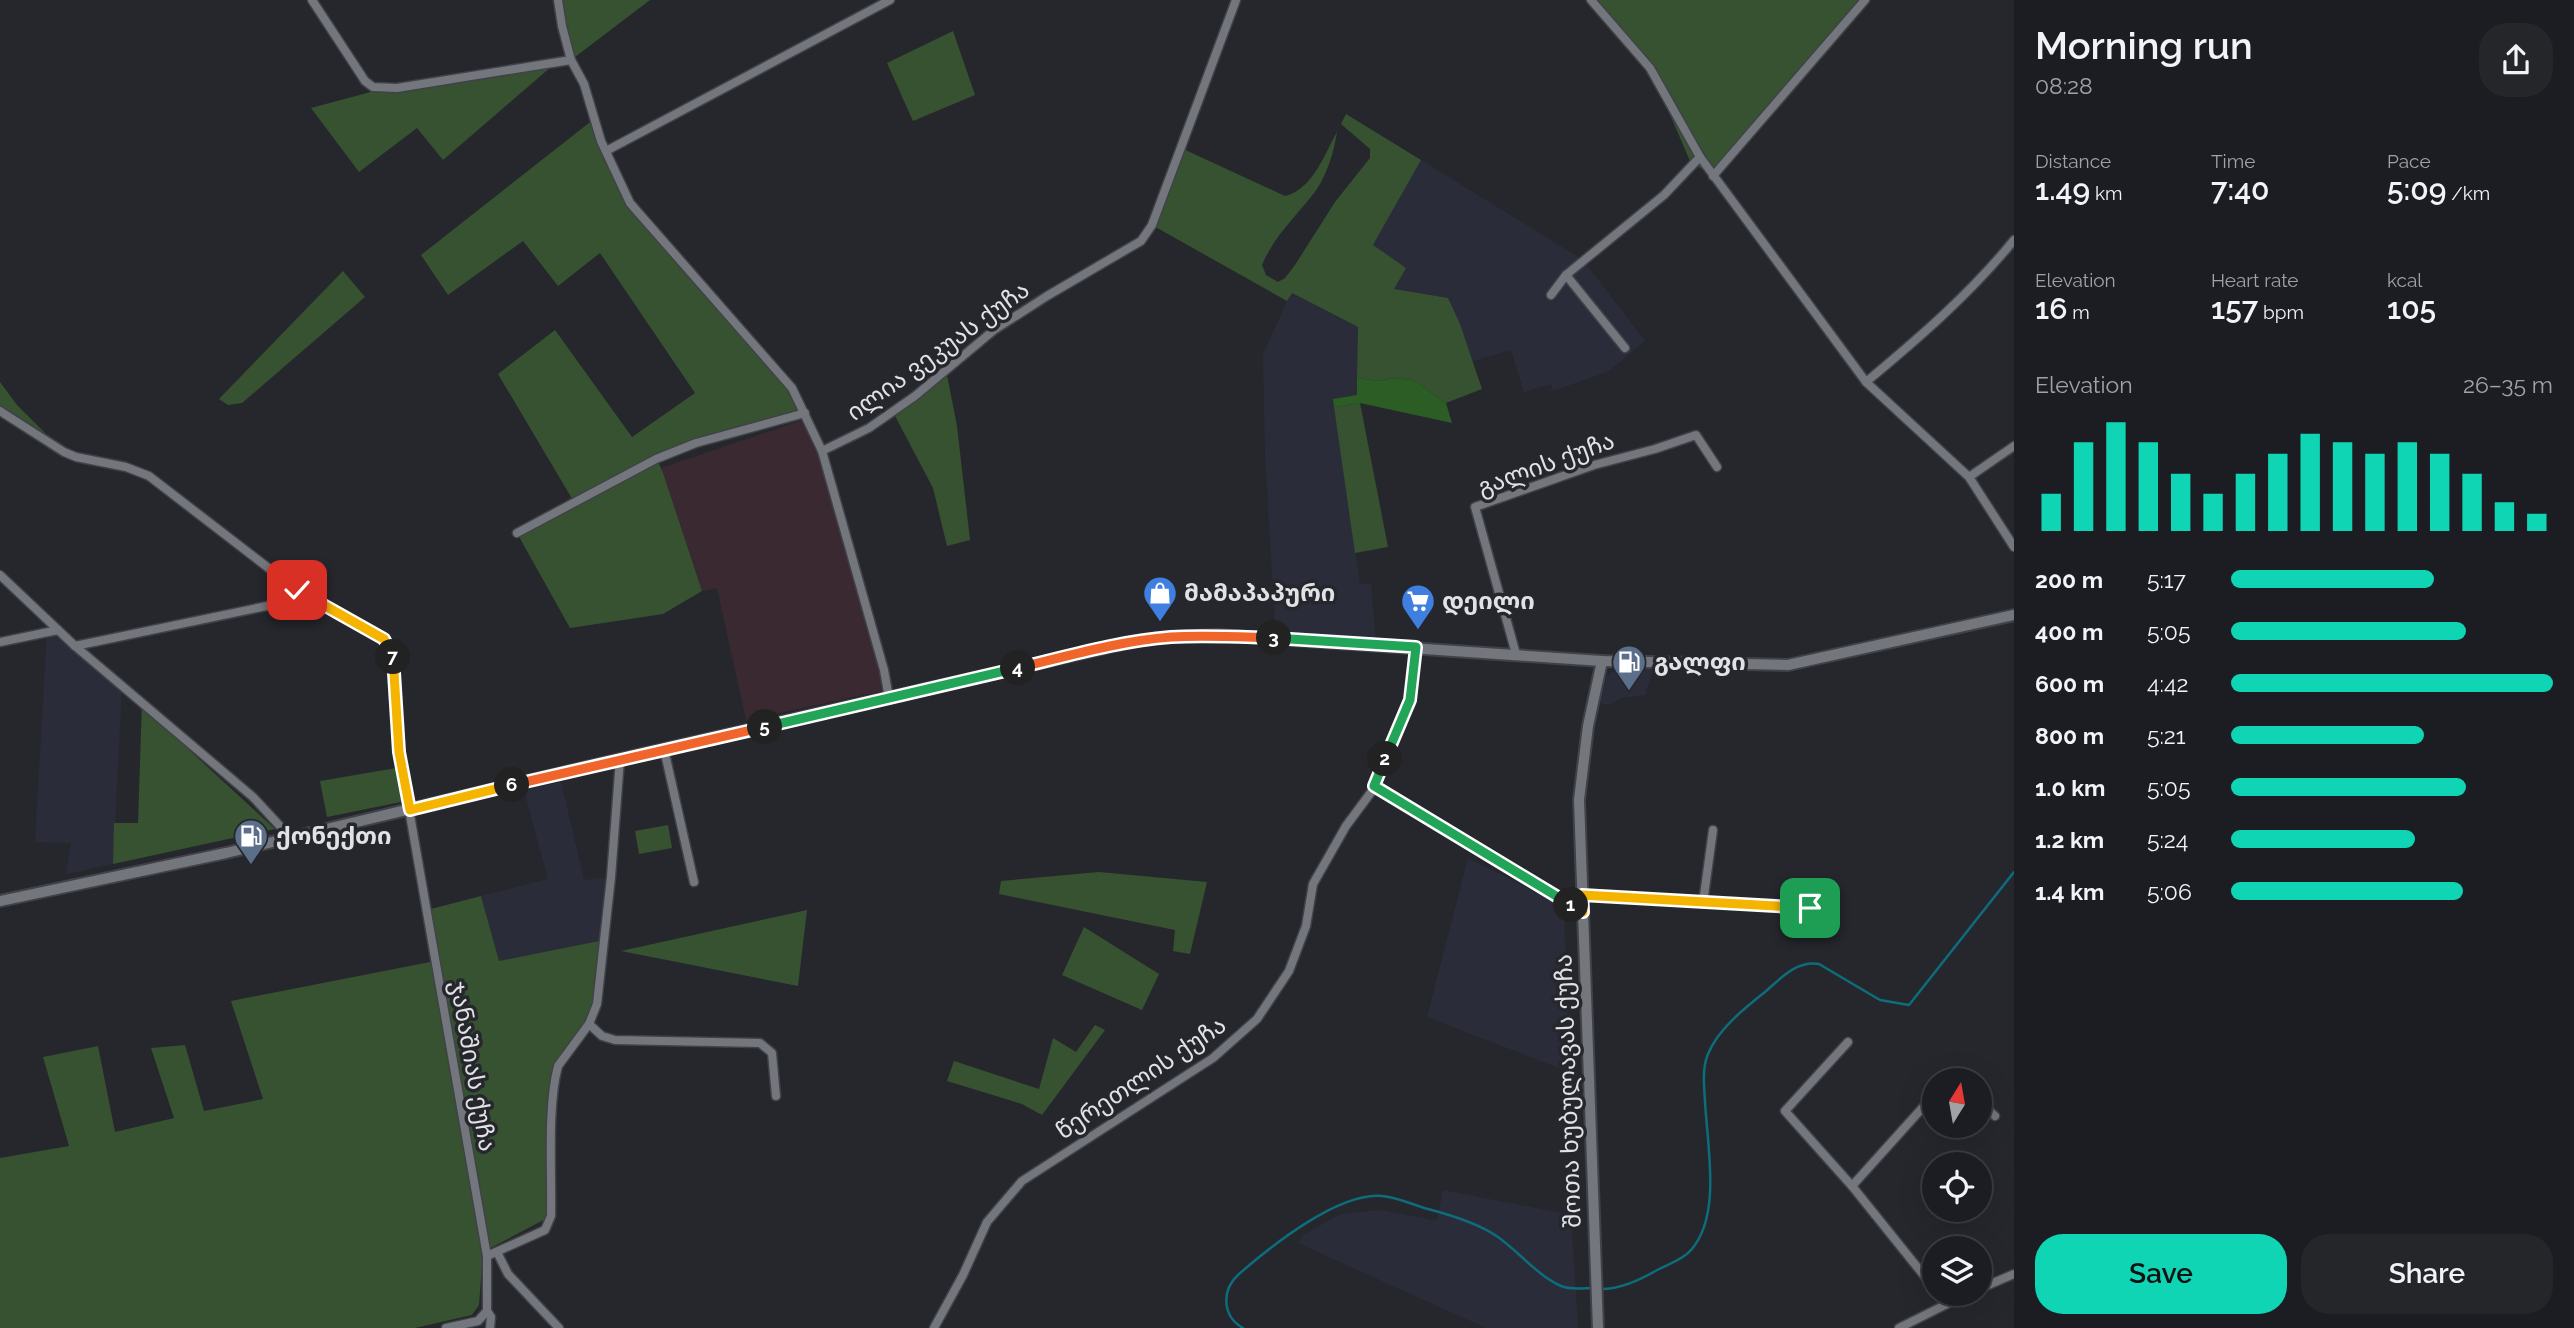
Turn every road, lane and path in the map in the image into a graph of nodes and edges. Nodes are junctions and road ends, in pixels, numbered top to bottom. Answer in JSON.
{"nodes":[{"id":1,"x":312,"y":0,"type":"edge"},
{"id":2,"x":558,"y":0,"type":"edge"},
{"id":3,"x":890,"y":0,"type":"edge"},
{"id":4,"x":1236,"y":0,"type":"edge"},
{"id":5,"x":1591,"y":0,"type":"edge"},
{"id":6,"x":1865,"y":0,"type":"edge"},
{"id":7,"x":571,"y":60,"type":"junction"},
{"id":8,"x":606,"y":151,"type":"junction"},
{"id":9,"x":1700,"y":158,"type":"junction"},
{"id":10,"x":1713,"y":176,"type":"junction"},
{"id":11,"x":2014,"y":240,"type":"edge"},
{"id":12,"x":1566,"y":275,"type":"junction"},
{"id":13,"x":1551,"y":295,"type":"dead end"},
{"id":14,"x":1625,"y":348,"type":"dead end"},
{"id":15,"x":1866,"y":382,"type":"junction"},
{"id":16,"x":0,"y":411,"type":"edge"},
{"id":17,"x":805,"y":413,"type":"junction"},
{"id":18,"x":2014,"y":446,"type":"edge"},
{"id":19,"x":822,"y":451,"type":"junction"},
{"id":20,"x":1717,"y":467,"type":"dead end"},
{"id":21,"x":1969,"y":477,"type":"junction"},
{"id":22,"x":517,"y":533,"type":"dead end"},
{"id":23,"x":2014,"y":547,"type":"edge"},
{"id":24,"x":0,"y":575,"type":"edge"},
{"id":25,"x":310,"y":597,"type":"junction"},
{"id":26,"x":2014,"y":615,"type":"edge"},
{"id":27,"x":58,"y":630,"type":"junction"},
{"id":28,"x":0,"y":642,"type":"edge"},
{"id":29,"x":75,"y":646,"type":"junction"},
{"id":30,"x":1416,"y":647,"type":"junction"},
{"id":31,"x":1517,"y":654,"type":"junction"},
{"id":32,"x":1602,"y":660,"type":"junction"},
{"id":33,"x":889,"y":698,"type":"junction"},
{"id":34,"x":664,"y":749,"type":"junction"},
{"id":35,"x":620,"y":759,"type":"junction"},
{"id":36,"x":1374,"y":786,"type":"junction"},
{"id":37,"x":410,"y":810,"type":"junction"},
{"id":38,"x":1713,"y":830,"type":"dead end"},
{"id":39,"x":291,"y":838,"type":"junction"},
{"id":40,"x":694,"y":882,"type":"dead end"},
{"id":41,"x":1582,"y":895,"type":"junction"},
{"id":42,"x":0,"y":901,"type":"edge"},
{"id":43,"x":1703,"y":903,"type":"junction"},
{"id":44,"x":1810,"y":908,"type":"dead end"},
{"id":45,"x":1583,"y":912,"type":"junction"},
{"id":46,"x":589,"y":1024,"type":"junction"},
{"id":47,"x":1848,"y":1042,"type":"dead end"},
{"id":48,"x":776,"y":1096,"type":"dead end"},
{"id":49,"x":1922,"y":1108,"type":"edge"},
{"id":50,"x":1992,"y":1113,"type":"edge"},
{"id":51,"x":1995,"y":1116,"type":"dead end"},
{"id":52,"x":1852,"y":1186,"type":"junction"},
{"id":53,"x":497,"y":1252,"type":"junction"},
{"id":54,"x":486,"y":1256,"type":"junction"},
{"id":55,"x":1922,"y":1272,"type":"edge"},
{"id":56,"x":2014,"y":1274,"type":"edge"},
{"id":57,"x":1992,"y":1283,"type":"edge"},
{"id":58,"x":1940,"y":1306,"type":"edge"},
{"id":59,"x":487,"y":1311,"type":"junction"},
{"id":60,"x":446,"y":1328,"type":"edge"},
{"id":61,"x":490,"y":1328,"type":"edge"},
{"id":62,"x":559,"y":1328,"type":"edge"},
{"id":63,"x":934,"y":1328,"type":"edge"},
{"id":64,"x":1598,"y":1328,"type":"edge"},
{"id":65,"x":1899,"y":1328,"type":"edge"}],
"edges":[{"from":1,"to":7,"type":"street"},
{"from":2,"to":7,"type":"street"},
{"from":3,"to":8,"type":"street"},
{"from":4,"to":19,"type":"street","name":"ილია ვეკუას ქუჩა"},
{"from":5,"to":9,"type":"street"},
{"from":6,"to":10,"type":"street"},
{"from":7,"to":8,"type":"street"},
{"from":8,"to":17,"type":"street"},
{"from":9,"to":10,"type":"street"},
{"from":9,"to":12,"type":"street"},
{"from":10,"to":15,"type":"street"},
{"from":11,"to":15,"type":"street"},
{"from":12,"to":13,"type":"street"},
{"from":12,"to":14,"type":"street"},
{"from":15,"to":21,"type":"street"},
{"from":16,"to":25,"type":"street","name":"ჯანაშიას ქუჩა"},
{"from":17,"to":19,"type":"street"},
{"from":17,"to":22,"type":"street"},
{"from":18,"to":21,"type":"street"},
{"from":19,"to":33,"type":"street"},
{"from":20,"to":31,"type":"street","name":"გალის ქუჩა"},
{"from":21,"to":23,"type":"street"},
{"from":24,"to":27,"type":"street"},
{"from":25,"to":29,"type":"street"},
{"from":25,"to":37,"type":"street","name":"ჯანაშიას ქუჩა"},
{"from":26,"to":32,"type":"main road"},
{"from":27,"to":28,"type":"street"},
{"from":27,"to":29,"type":"street"},
{"from":29,"to":39,"type":"street"},
{"from":30,"to":31,"type":"main road"},
{"from":30,"to":33,"type":"main road"},
{"from":30,"to":36,"type":"street","name":"წერეთლის ქუჩა"},
{"from":31,"to":32,"type":"main road"},
{"from":32,"to":41,"type":"main road","name":"შოთა ხუბულავას ქუჩა"},
{"from":33,"to":34,"type":"main road"},
{"from":34,"to":35,"type":"main road"},
{"from":34,"to":40,"type":"street"},
{"from":35,"to":37,"type":"main road"},
{"from":35,"to":46,"type":"street"},
{"from":36,"to":45,"type":"street"},
{"from":36,"to":63,"type":"street","name":"წერეთლის ქუჩა"},
{"from":37,"to":39,"type":"main road"},
{"from":37,"to":54,"type":"street","name":"ჯანაშიას ქუჩა"},
{"from":38,"to":43,"type":"street"},
{"from":39,"to":42,"type":"main road"},
{"from":41,"to":43,"type":"street"},
{"from":41,"to":45,"type":"main road","name":"შოთა ხუბულავას ქუჩა"},
{"from":43,"to":44,"type":"street"},
{"from":45,"to":64,"type":"main road","name":"შოთა ხუბულავას ქუჩა"},
{"from":46,"to":48,"type":"street"},
{"from":46,"to":53,"type":"street"},
{"from":47,"to":52,"type":"street"},
{"from":49,"to":52,"type":"street"},
{"from":50,"to":51,"type":"street"},
{"from":52,"to":55,"type":"street"},
{"from":53,"to":54,"type":"street"},
{"from":53,"to":62,"type":"street"},
{"from":54,"to":59,"type":"street","name":"ჯანაშიას ქუჩა"},
{"from":56,"to":57,"type":"street"},
{"from":58,"to":65,"type":"street"},
{"from":59,"to":60,"type":"street"},
{"from":59,"to":61,"type":"street","name":"ჯანაშიას ქუჩა"}]}
